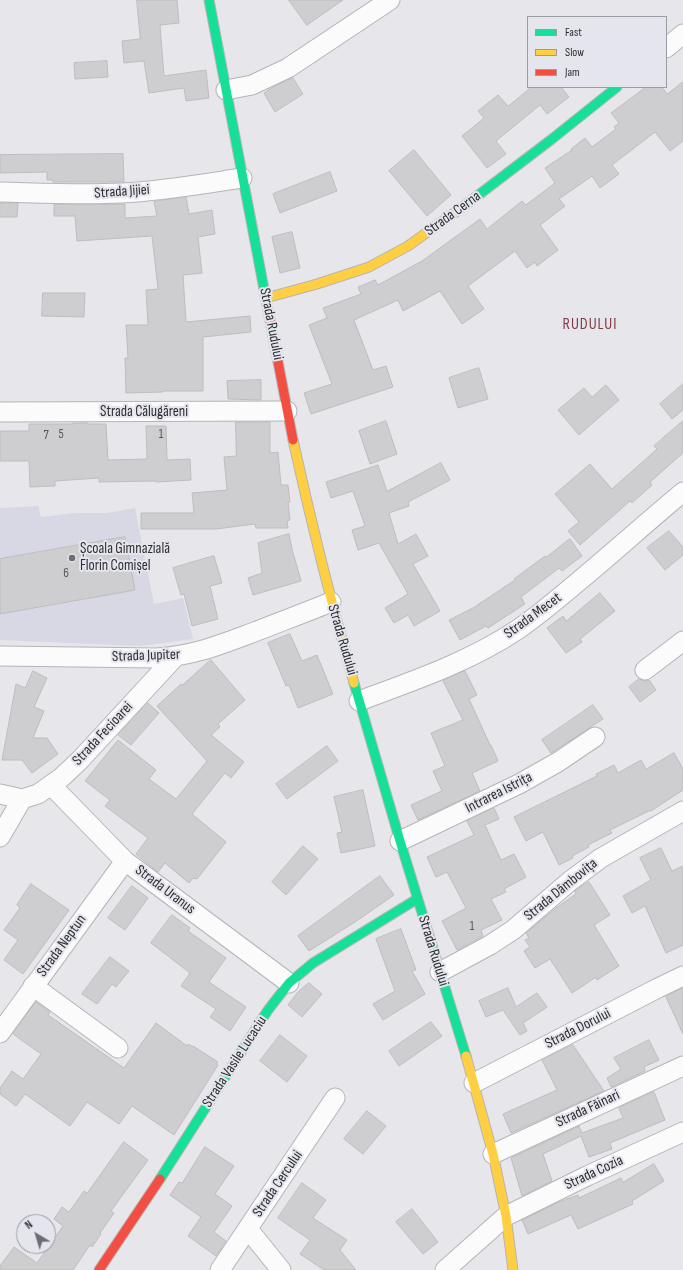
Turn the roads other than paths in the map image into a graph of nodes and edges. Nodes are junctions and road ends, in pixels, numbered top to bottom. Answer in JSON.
{"nodes":[{"id":1,"x":209,"y":0,"type":"edge"},
{"id":2,"x":390,"y":0,"type":"edge"},
{"id":3,"x":683,"y":34,"type":"edge"},
{"id":4,"x":667,"y":47,"type":"edge"},
{"id":5,"x":616,"y":88,"type":"edge"},
{"id":6,"x":226,"y":90,"type":"junction"},
{"id":7,"x":242,"y":178,"type":"junction"},
{"id":8,"x":0,"y":192,"type":"edge"},
{"id":9,"x":266,"y":298,"type":"junction"},
{"id":10,"x":287,"y":411,"type":"junction"},
{"id":11,"x":0,"y":412,"type":"edge"},
{"id":12,"x":683,"y":492,"type":"edge"},
{"id":13,"x":332,"y":602,"type":"junction"},
{"id":14,"x":683,"y":641,"type":"edge"},
{"id":15,"x":0,"y":656,"type":"edge"},
{"id":16,"x":175,"y":657,"type":"junction"},
{"id":17,"x":644,"y":670,"type":"dead end"},
{"id":18,"x":359,"y":701,"type":"junction"},
{"id":19,"x":594,"y":737,"type":"dead end"},
{"id":20,"x":51,"y":785,"type":"junction"},
{"id":21,"x":0,"y":794,"type":"edge"},
{"id":22,"x":22,"y":799,"type":"junction"},
{"id":23,"x":683,"y":811,"type":"edge"},
{"id":24,"x":0,"y":836,"type":"edge"},
{"id":25,"x":400,"y":841,"type":"junction"},
{"id":26,"x":125,"y":861,"type":"junction"},
{"id":27,"x":417,"y":899,"type":"junction"},
{"id":28,"x":440,"y":972,"type":"junction"},
{"id":29,"x":683,"y":976,"type":"edge"},
{"id":30,"x":289,"y":983,"type":"junction"},
{"id":31,"x":33,"y":986,"type":"junction"},
{"id":32,"x":0,"y":1033,"type":"edge"},
{"id":33,"x":118,"y":1048,"type":"dead end"},
{"id":34,"x":683,"y":1066,"type":"edge"},
{"id":35,"x":474,"y":1083,"type":"junction"},
{"id":36,"x":335,"y":1098,"type":"dead end"},
{"id":37,"x":683,"y":1132,"type":"edge"},
{"id":38,"x":493,"y":1154,"type":"junction"},
{"id":39,"x":506,"y":1216,"type":"junction"},
{"id":40,"x":248,"y":1229,"type":"junction"},
{"id":41,"x":99,"y":1270,"type":"edge"},
{"id":42,"x":220,"y":1270,"type":"edge"},
{"id":43,"x":281,"y":1270,"type":"edge"},
{"id":44,"x":445,"y":1270,"type":"edge"},
{"id":45,"x":513,"y":1270,"type":"edge"}],
"edges":[{"from":1,"to":6,"type":"main road","name":"Strada Rudului"},
{"from":2,"to":6,"type":"street"},
{"from":3,"to":4,"type":"street"},
{"from":5,"to":9,"type":"main road","name":"Strada Cerna"},
{"from":6,"to":7,"type":"main road","name":"Strada Rudului"},
{"from":7,"to":8,"type":"street","name":"Strada Jijiei"},
{"from":7,"to":9,"type":"main road","name":"Strada Rudului"},
{"from":9,"to":10,"type":"main road","name":"Strada Rudului"},
{"from":10,"to":11,"type":"street","name":"Strada Călugăreni"},
{"from":10,"to":13,"type":"main road","name":"Strada Rudului"},
{"from":12,"to":18,"type":"street","name":"Strada Mecet"},
{"from":13,"to":16,"type":"street","name":"Strada Jupiter"},
{"from":13,"to":18,"type":"main road","name":"Strada Rudului"},
{"from":14,"to":17,"type":"street"},
{"from":15,"to":16,"type":"street","name":"Strada Jupiter"},
{"from":16,"to":20,"type":"street","name":"Strada Fecioarei"},
{"from":18,"to":25,"type":"main road","name":"Strada Rudului"},
{"from":19,"to":25,"type":"street","name":"Intrarea Istrița"},
{"from":20,"to":22,"type":"street","name":"Strada Fecioarei"},
{"from":20,"to":26,"type":"street","name":"Strada Uranus"},
{"from":21,"to":22,"type":"street"},
{"from":22,"to":24,"type":"street"},
{"from":23,"to":28,"type":"street","name":"Strada Dâmbovița"},
{"from":25,"to":27,"type":"main road","name":"Strada Rudului"},
{"from":26,"to":30,"type":"street","name":"Strada Uranus"},
{"from":26,"to":31,"type":"street","name":"Strada Neptun"},
{"from":27,"to":28,"type":"main road","name":"Strada Rudului"},
{"from":27,"to":30,"type":"main road","name":"Strada Vasile Lucaciu"},
{"from":28,"to":35,"type":"main road","name":"Strada Rudului"},
{"from":29,"to":35,"type":"street","name":"Strada Dorului"},
{"from":30,"to":41,"type":"main road","name":"Strada Vasile Lucaciu"},
{"from":31,"to":32,"type":"street","name":"Strada Neptun"},
{"from":31,"to":33,"type":"street"},
{"from":34,"to":38,"type":"street","name":"Strada Făinari"},
{"from":35,"to":38,"type":"main road","name":"Strada Rudului"},
{"from":36,"to":40,"type":"street","name":"Strada Cercului"},
{"from":37,"to":39,"type":"street","name":"Strada Cozia"},
{"from":38,"to":39,"type":"main road","name":"Strada Rudului"},
{"from":39,"to":44,"type":"street","name":"Strada Cozia"},
{"from":39,"to":45,"type":"main road","name":"Strada Rudului"},
{"from":40,"to":42,"type":"street","name":"Strada Cercului"},
{"from":40,"to":43,"type":"street"}]}
